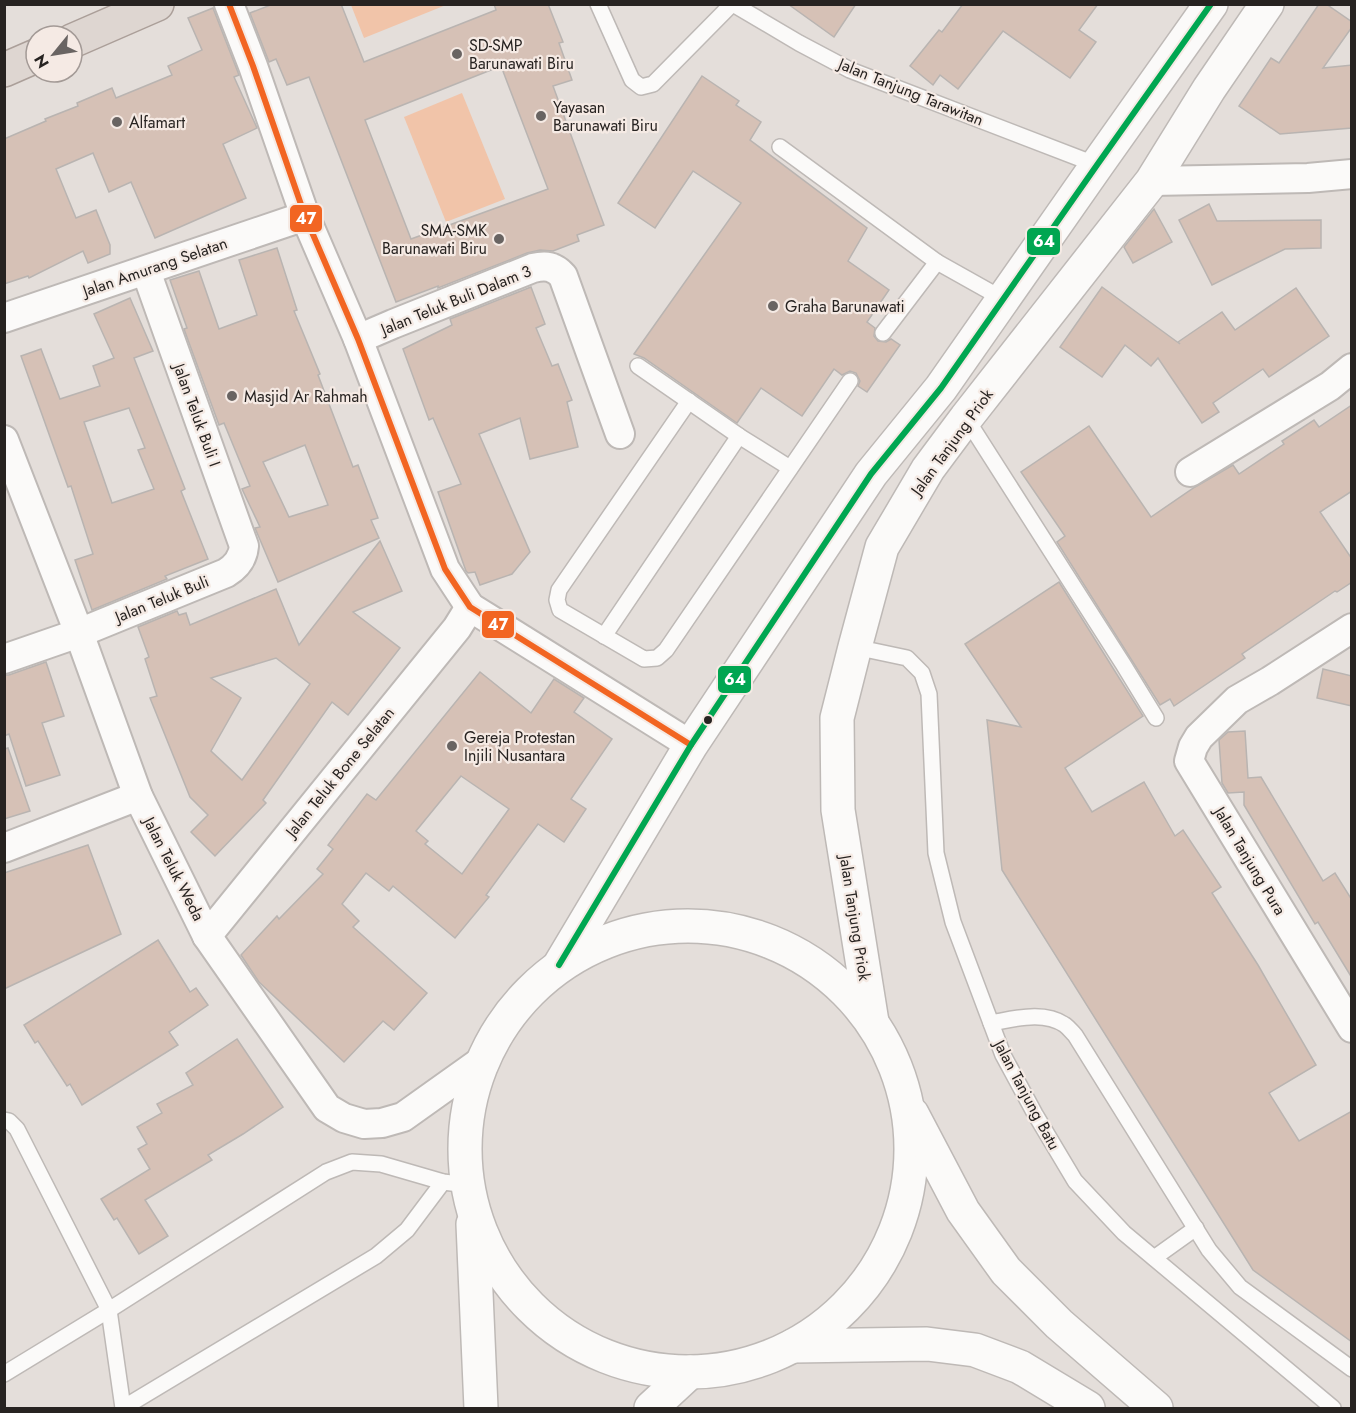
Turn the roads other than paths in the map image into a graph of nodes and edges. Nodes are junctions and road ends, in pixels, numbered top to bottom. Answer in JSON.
{"nodes":[{"id":1,"x":158,"y":4,"type":"edge"},
{"id":2,"x":230,"y":4,"type":"edge"},
{"id":3,"x":598,"y":4,"type":"edge"},
{"id":4,"x":732,"y":4,"type":"edge"},
{"id":5,"x":1211,"y":4,"type":"edge"},
{"id":6,"x":1268,"y":4,"type":"edge"},
{"id":7,"x":84,"y":36,"type":"edge"},
{"id":8,"x":24,"y":61,"type":"edge"},
{"id":9,"x":4,"y":70,"type":"edge"},
{"id":10,"x":780,"y":147,"type":"dead end"},
{"id":11,"x":1097,"y":165,"type":"junction"},
{"id":12,"x":1352,"y":174,"type":"edge"},
{"id":13,"x":1152,"y":181,"type":"junction"},
{"id":14,"x":305,"y":216,"type":"junction"},
{"id":15,"x":937,"y":262,"type":"junction"},
{"id":16,"x":146,"y":271,"type":"junction"},
{"id":17,"x":1003,"y":299,"type":"junction"},
{"id":18,"x":4,"y":318,"type":"edge"},
{"id":19,"x":883,"y":333,"type":"dead end"},
{"id":20,"x":358,"y":339,"type":"junction"},
{"id":21,"x":638,"y":366,"type":"dead end"},
{"id":22,"x":1352,"y":368,"type":"edge"},
{"id":23,"x":850,"y":381,"type":"dead end"},
{"id":24,"x":689,"y":401,"type":"junction"},
{"id":25,"x":966,"y":418,"type":"junction"},
{"id":26,"x":620,"y":434,"type":"dead end"},
{"id":27,"x":739,"y":436,"type":"junction"},
{"id":28,"x":4,"y":440,"type":"edge"},
{"id":29,"x":790,"y":468,"type":"junction"},
{"id":30,"x":1190,"y":472,"type":"dead end"},
{"id":31,"x":11,"y":475,"type":"edge"},
{"id":32,"x":241,"y":558,"type":"joint"},
{"id":33,"x":470,"y":607,"type":"junction"},
{"id":34,"x":1352,"y":628,"type":"edge"},
{"id":35,"x":79,"y":633,"type":"junction"},
{"id":36,"x":604,"y":636,"type":"junction"},
{"id":37,"x":855,"y":647,"type":"junction"},
{"id":38,"x":4,"y":659,"type":"edge"},
{"id":39,"x":1156,"y":718,"type":"dead end"},
{"id":40,"x":691,"y":745,"type":"junction"},
{"id":41,"x":138,"y":796,"type":"junction"},
{"id":42,"x":4,"y":848,"type":"edge"},
{"id":43,"x":207,"y":936,"type":"junction"},
{"id":44,"x":559,"y":965,"type":"junction"},
{"id":45,"x":991,"y":1023,"type":"junction"},
{"id":46,"x":873,"y":1024,"type":"junction"},
{"id":47,"x":1352,"y":1028,"type":"edge"},
{"id":48,"x":483,"y":1060,"type":"junction"},
{"id":49,"x":906,"y":1101,"type":"junction"},
{"id":50,"x":4,"y":1120,"type":"edge"},
{"id":51,"x":461,"y":1189,"type":"junction"},
{"id":52,"x":1196,"y":1228,"type":"junction"},
{"id":53,"x":1154,"y":1258,"type":"junction"},
{"id":54,"x":110,"y":1310,"type":"junction"},
{"id":55,"x":793,"y":1346,"type":"junction"},
{"id":56,"x":1352,"y":1369,"type":"edge"},
{"id":57,"x":690,"y":1372,"type":"junction"},
{"id":58,"x":4,"y":1374,"type":"edge"},
{"id":59,"x":123,"y":1408,"type":"edge"},
{"id":60,"x":481,"y":1408,"type":"edge"},
{"id":61,"x":651,"y":1408,"type":"edge"},
{"id":62,"x":1088,"y":1408,"type":"edge"},
{"id":63,"x":1156,"y":1408,"type":"edge"},
{"id":64,"x":1333,"y":1408,"type":"edge"}],
"edges":[{"from":1,"to":7,"type":"highway"},
{"from":2,"to":14,"type":"street"},
{"from":3,"to":4,"type":"lane"},
{"from":4,"to":11,"type":"lane","name":"Jalan Tanjung Tarawitan"},
{"from":5,"to":11,"type":"main road"},
{"from":6,"to":13,"type":"main road","name":"Jalan Tanjung Priok"},
{"from":8,"to":9,"type":"highway"},
{"from":10,"to":15,"type":"lane"},
{"from":11,"to":17,"type":"main road"},
{"from":12,"to":13,"type":"street"},
{"from":13,"to":25,"type":"main road","name":"Jalan Tanjung Priok"},
{"from":14,"to":16,"type":"street","name":"Jalan Amurang Selatan"},
{"from":14,"to":20,"type":"street"},
{"from":15,"to":17,"type":"lane"},
{"from":15,"to":19,"type":"lane"},
{"from":16,"to":18,"type":"street","name":"Jalan Amurang Selatan"},
{"from":16,"to":32,"type":"street","name":"Jalan Teluk Buli I"},
{"from":17,"to":40,"type":"main road"},
{"from":20,"to":26,"type":"street","name":"Jalan Teluk Buli Dalam 3"},
{"from":20,"to":33,"type":"street"},
{"from":21,"to":24,"type":"lane"},
{"from":22,"to":30,"type":"street"},
{"from":23,"to":29,"type":"lane"},
{"from":24,"to":27,"type":"lane"},
{"from":24,"to":36,"type":"lane"},
{"from":25,"to":37,"type":"main road","name":"Jalan Tanjung Priok"},
{"from":25,"to":39,"type":"lane"},
{"from":27,"to":29,"type":"lane"},
{"from":27,"to":36,"type":"lane"},
{"from":28,"to":31,"type":"street","name":"Jalan Teluk Weda"},
{"from":29,"to":36,"type":"lane"},
{"from":31,"to":35,"type":"street","name":"Jalan Teluk Weda"},
{"from":32,"to":35,"type":"street","name":"Jalan Teluk Buli"},
{"from":33,"to":40,"type":"street"},
{"from":33,"to":43,"type":"street","name":"Jalan Teluk Bone Selatan"},
{"from":34,"to":47,"type":"street","name":"Jalan Tanjung Pura"},
{"from":35,"to":38,"type":"street","name":"Jalan Teluk Buli"},
{"from":35,"to":41,"type":"street","name":"Jalan Teluk Weda"},
{"from":37,"to":45,"type":"lane","name":"Jalan Tanjung Batu"},
{"from":37,"to":46,"type":"main road","name":"Jalan Tanjung Priok"},
{"from":40,"to":44,"type":"main road"},
{"from":41,"to":42,"type":"street"},
{"from":41,"to":43,"type":"street","name":"Jalan Teluk Weda"},
{"from":43,"to":48,"type":"street","name":"Jalan Teluk Weda"},
{"from":44,"to":46,"type":"main road"},
{"from":44,"to":48,"type":"main road"},
{"from":45,"to":52,"type":"lane"},
{"from":45,"to":53,"type":"lane","name":"Jalan Tanjung Batu"},
{"from":46,"to":49,"type":"main road"},
{"from":48,"to":51,"type":"main road"},
{"from":49,"to":55,"type":"main road"},
{"from":49,"to":63,"type":"main road"},
{"from":50,"to":54,"type":"lane"},
{"from":51,"to":54,"type":"lane"},
{"from":51,"to":57,"type":"main road"},
{"from":51,"to":59,"type":"lane"},
{"from":51,"to":60,"type":"main road"},
{"from":52,"to":53,"type":"lane"},
{"from":52,"to":56,"type":"lane"},
{"from":53,"to":64,"type":"lane","name":"Jalan Tanjung Batu"},
{"from":54,"to":58,"type":"lane"},
{"from":54,"to":59,"type":"lane"},
{"from":55,"to":57,"type":"main road"},
{"from":55,"to":62,"type":"main road"},
{"from":57,"to":61,"type":"main road"}]}
